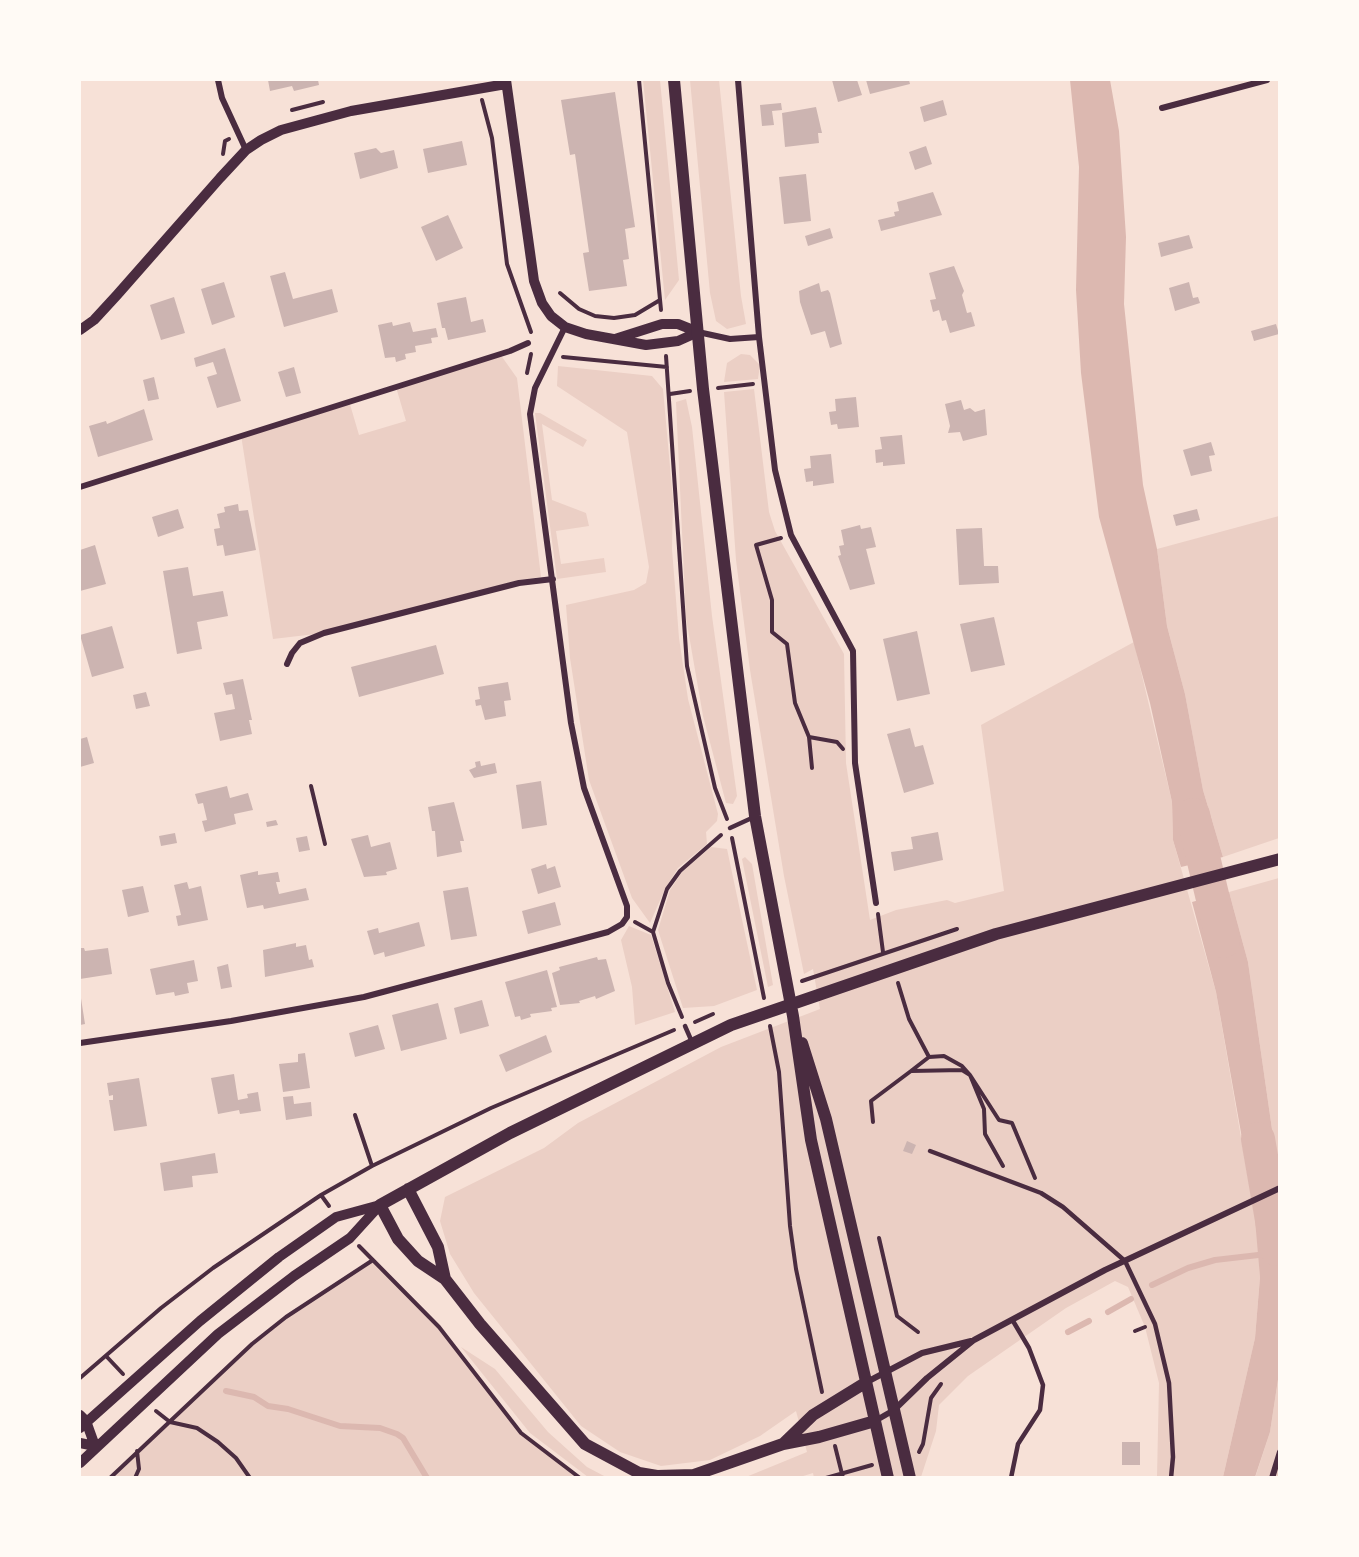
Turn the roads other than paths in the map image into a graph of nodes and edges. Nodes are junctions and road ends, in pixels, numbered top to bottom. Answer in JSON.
{"nodes":[{"id":1,"x":218,"y":80,"type":"edge"},
{"id":2,"x":674,"y":80,"type":"edge"},
{"id":3,"x":738,"y":80,"type":"edge"},
{"id":4,"x":1267,"y":80,"type":"edge"},
{"id":5,"x":506,"y":82,"type":"edge"},
{"id":6,"x":1162,"y":108,"type":"dead end"},
{"id":7,"x":246,"y":150,"type":"junction"},
{"id":8,"x":565,"y":327,"type":"junction"},
{"id":9,"x":80,"y":330,"type":"edge"},
{"id":10,"x":698,"y":332,"type":"junction"},
{"id":11,"x":759,"y":337,"type":"junction"},
{"id":12,"x":615,"y":339,"type":"junction"},
{"id":13,"x":531,"y":341,"type":"road end"},
{"id":14,"x":80,"y":488,"type":"edge"},
{"id":15,"x":553,"y":579,"type":"junction"},
{"id":16,"x":287,"y":664,"type":"dead end"},
{"id":17,"x":755,"y":816,"type":"junction"},
{"id":18,"x":730,"y":828,"type":"road end"},
{"id":19,"x":1280,"y":859,"type":"edge"},
{"id":20,"x":876,"y":903,"type":"road end"},
{"id":21,"x":793,"y":1016,"type":"junction"},
{"id":22,"x":685,"y":1026,"type":"road end"},
{"id":23,"x":692,"y":1042,"type":"junction"},
{"id":24,"x":80,"y":1043,"type":"edge"},
{"id":25,"x":930,"y":1151,"type":"dead end"},
{"id":26,"x":1280,"y":1188,"type":"edge"},
{"id":27,"x":408,"y":1189,"type":"junction"},
{"id":28,"x":380,"y":1205,"type":"junction"},
{"id":29,"x":1125,"y":1261,"type":"junction"},
{"id":30,"x":445,"y":1279,"type":"junction"},
{"id":31,"x":1013,"y":1321,"type":"junction"},
{"id":32,"x":974,"y":1340,"type":"junction"},
{"id":33,"x":886,"y":1375,"type":"junction"},
{"id":34,"x":865,"y":1383,"type":"junction"},
{"id":35,"x":894,"y":1410,"type":"junction"},
{"id":36,"x":82,"y":1421,"type":"edge"},
{"id":37,"x":875,"y":1421,"type":"junction"},
{"id":38,"x":80,"y":1443,"type":"edge"},
{"id":39,"x":783,"y":1444,"type":"junction"},
{"id":40,"x":95,"y":1446,"type":"junction"},
{"id":41,"x":1280,"y":1452,"type":"edge"},
{"id":42,"x":80,"y":1463,"type":"edge"},
{"id":43,"x":888,"y":1478,"type":"edge"},
{"id":44,"x":910,"y":1478,"type":"edge"},
{"id":45,"x":1011,"y":1478,"type":"edge"},
{"id":46,"x":1171,"y":1478,"type":"edge"},
{"id":47,"x":1272,"y":1478,"type":"edge"}],
"edges":[{"from":1,"to":7,"type":"street"},
{"from":2,"to":10,"type":"main road"},
{"from":3,"to":11,"type":"street"},
{"from":4,"to":6,"type":"street"},
{"from":5,"to":7,"type":"street"},
{"from":5,"to":8,"type":"street"},
{"from":7,"to":9,"type":"street"},
{"from":8,"to":12,"type":"street"},
{"from":8,"to":15,"type":"street"},
{"from":10,"to":11,"type":"street"},
{"from":10,"to":12,"type":"street"},
{"from":10,"to":12,"type":"street"},
{"from":10,"to":17,"type":"main road"},
{"from":11,"to":20,"type":"street"},
{"from":13,"to":14,"type":"street"},
{"from":15,"to":16,"type":"street"},
{"from":15,"to":24,"type":"street"},
{"from":17,"to":18,"type":"lane"},
{"from":17,"to":21,"type":"main road"},
{"from":19,"to":23,"type":"main road"},
{"from":21,"to":33,"type":"main road"},
{"from":21,"to":34,"type":"main road"},
{"from":22,"to":23,"type":"lane"},
{"from":23,"to":27,"type":"main road"},
{"from":25,"to":29,"type":"lane"},
{"from":26,"to":29,"type":"street"},
{"from":27,"to":28,"type":"main road"},
{"from":27,"to":30,"type":"main road"},
{"from":28,"to":30,"type":"main road"},
{"from":28,"to":36,"type":"street"},
{"from":28,"to":40,"type":"street"},
{"from":29,"to":31,"type":"street"},
{"from":29,"to":46,"type":"lane"},
{"from":30,"to":39,"type":"main road"},
{"from":31,"to":32,"type":"street"},
{"from":31,"to":45,"type":"lane"},
{"from":32,"to":33,"type":"street"},
{"from":32,"to":35,"type":"street"},
{"from":33,"to":34,"type":"street"},
{"from":33,"to":35,"type":"main road"},
{"from":34,"to":37,"type":"main road"},
{"from":34,"to":39,"type":"main road"},
{"from":35,"to":37,"type":"street"},
{"from":35,"to":44,"type":"main road"},
{"from":36,"to":40,"type":"street"},
{"from":37,"to":39,"type":"main road"},
{"from":37,"to":43,"type":"main road"},
{"from":38,"to":40,"type":"street"},
{"from":40,"to":42,"type":"street"},
{"from":41,"to":47,"type":"street"}]}
